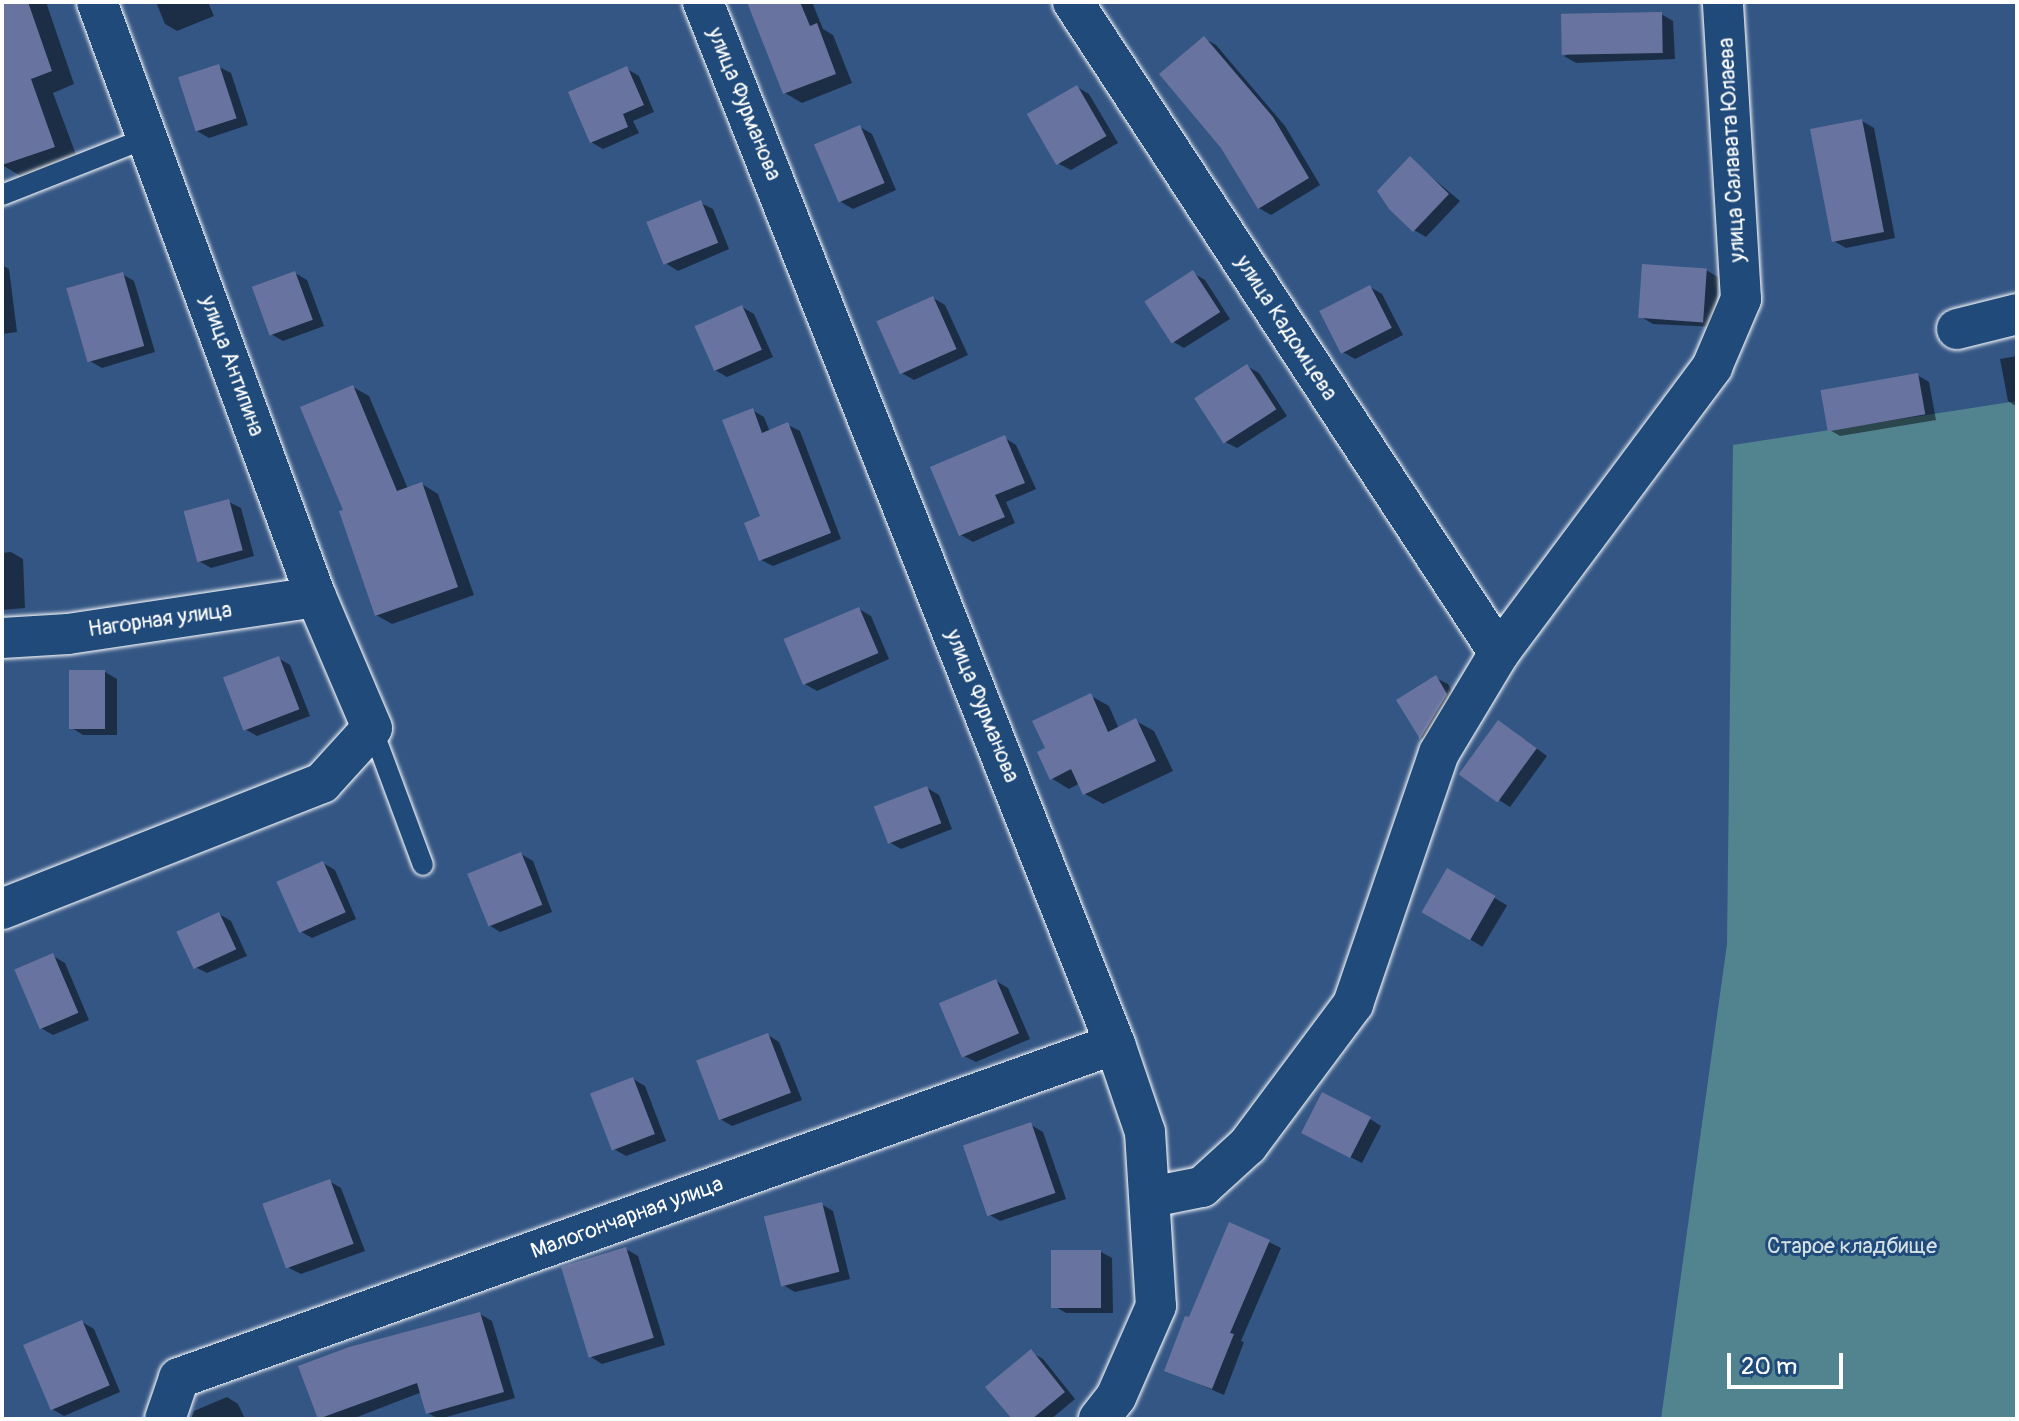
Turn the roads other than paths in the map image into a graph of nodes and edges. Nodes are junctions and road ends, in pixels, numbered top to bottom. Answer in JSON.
{"nodes":[{"id":1,"x":97,"y":2,"type":"edge"},
{"id":2,"x":703,"y":2,"type":"edge"},
{"id":3,"x":1073,"y":2,"type":"edge"},
{"id":4,"x":1723,"y":2,"type":"edge"},
{"id":5,"x":149,"y":137,"type":"junction"},
{"id":6,"x":2,"y":195,"type":"edge"},
{"id":7,"x":2017,"y":314,"type":"edge"},
{"id":8,"x":1957,"y":329,"type":"dead end"},
{"id":9,"x":316,"y":597,"type":"junction"},
{"id":10,"x":2,"y":638,"type":"edge"},
{"id":11,"x":1499,"y":653,"type":"junction"},
{"id":12,"x":372,"y":728,"type":"junction"},
{"id":13,"x":423,"y":865,"type":"dead end"},
{"id":14,"x":2,"y":909,"type":"edge"},
{"id":15,"x":1115,"y":1044,"type":"junction"},
{"id":16,"x":1151,"y":1197,"type":"junction"},
{"id":17,"x":165,"y":1419,"type":"edge"},
{"id":18,"x":1099,"y":1419,"type":"edge"}],
"edges":[{"from":1,"to":5,"type":"street","name":"улица Антипина"},
{"from":2,"to":15,"type":"street","name":"улица Фурманова"},
{"from":3,"to":11,"type":"street","name":"улица Кадомцева"},
{"from":4,"to":11,"type":"street","name":"улица Салавата Юлаева"},
{"from":5,"to":6,"type":"lane"},
{"from":5,"to":9,"type":"street","name":"улица Антипина"},
{"from":7,"to":8,"type":"street"},
{"from":9,"to":10,"type":"street","name":"Нагорная улица"},
{"from":9,"to":12,"type":"street","name":"улица Антипина"},
{"from":11,"to":16,"type":"street"},
{"from":12,"to":13,"type":"lane","name":"улица Антипина"},
{"from":12,"to":14,"type":"street"},
{"from":15,"to":16,"type":"street","name":"улица Фурманова"},
{"from":15,"to":17,"type":"street","name":"Малогончарная улица"},
{"from":16,"to":18,"type":"street","name":"улица Фурманова"}]}
